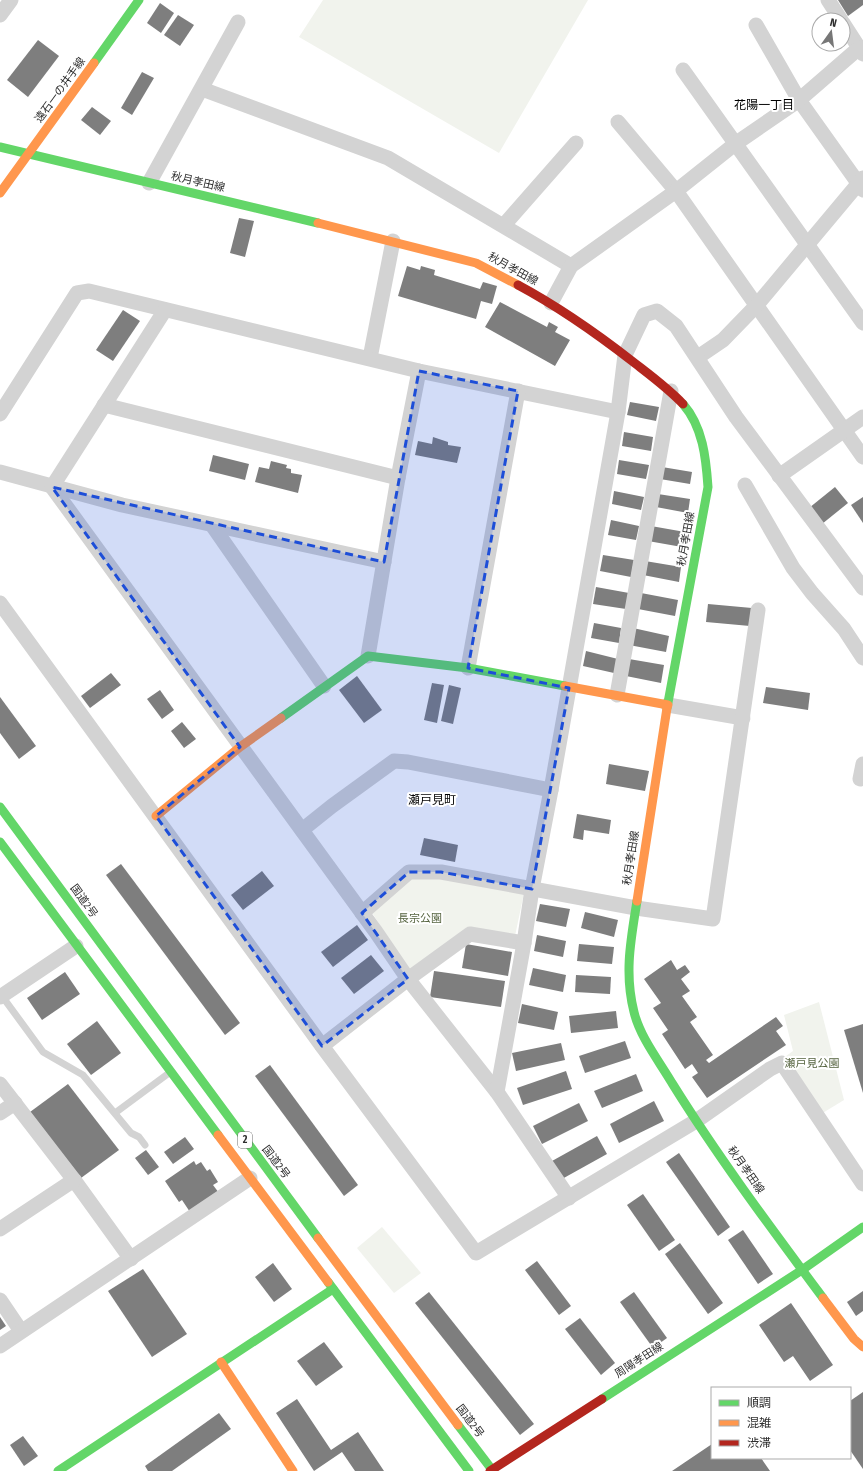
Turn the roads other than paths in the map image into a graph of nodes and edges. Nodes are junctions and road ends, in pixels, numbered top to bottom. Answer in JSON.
{"nodes":[{"id":1,"x":11,"y":0,"type":"edge"},
{"id":2,"x":139,"y":0,"type":"edge"},
{"id":3,"x":828,"y":0,"type":"edge"},
{"id":4,"x":836,"y":12,"type":"edge"},
{"id":5,"x":0,"y":15,"type":"edge"},
{"id":6,"x":238,"y":22,"type":"dead end"},
{"id":7,"x":756,"y":25,"type":"dead end"},
{"id":8,"x":851,"y":35,"type":"edge"},
{"id":9,"x":861,"y":51,"type":"edge"},
{"id":10,"x":682,"y":70,"type":"dead end"},
{"id":11,"x":202,"y":89,"type":"junction"},
{"id":12,"x":799,"y":100,"type":"junction"},
{"id":13,"x":618,"y":122,"type":"dead end"},
{"id":14,"x":576,"y":143,"type":"dead end"},
{"id":15,"x":735,"y":144,"type":"junction"},
{"id":16,"x":0,"y":147,"type":"edge"},
{"id":17,"x":28,"y":155,"type":"junction"},
{"id":18,"x":149,"y":183,"type":"junction"},
{"id":19,"x":861,"y":184,"type":"edge"},
{"id":20,"x":676,"y":191,"type":"junction"},
{"id":21,"x":0,"y":193,"type":"edge"},
{"id":22,"x":504,"y":225,"type":"junction"},
{"id":23,"x":393,"y":241,"type":"junction"},
{"id":24,"x":807,"y":244,"type":"junction"},
{"id":25,"x":571,"y":266,"type":"junction"},
{"id":26,"x":550,"y":303,"type":"junction"},
{"id":27,"x":756,"y":306,"type":"junction"},
{"id":28,"x":165,"y":310,"type":"junction"},
{"id":29,"x":863,"y":323,"type":"edge"},
{"id":30,"x":626,"y":355,"type":"junction"},
{"id":31,"x":698,"y":357,"type":"junction"},
{"id":32,"x":370,"y":358,"type":"junction"},
{"id":33,"x":419,"y":371,"type":"junction"},
{"id":34,"x":518,"y":390,"type":"junction"},
{"id":35,"x":671,"y":391,"type":"junction"},
{"id":36,"x":104,"y":405,"type":"junction"},
{"id":37,"x":618,"y":412,"type":"junction"},
{"id":38,"x":0,"y":414,"type":"edge"},
{"id":39,"x":863,"y":417,"type":"edge"},
{"id":40,"x":843,"y":430,"type":"junction"},
{"id":41,"x":863,"y":457,"type":"edge"},
{"id":42,"x":0,"y":472,"type":"edge"},
{"id":43,"x":779,"y":476,"type":"junction"},
{"id":44,"x":398,"y":478,"type":"junction"},
{"id":45,"x":745,"y":485,"type":"dead end"},
{"id":46,"x":52,"y":487,"type":"junction"},
{"id":47,"x":212,"y":525,"type":"junction"},
{"id":48,"x":384,"y":562,"type":"junction"},
{"id":49,"x":863,"y":588,"type":"edge"},
{"id":50,"x":0,"y":603,"type":"edge"},
{"id":51,"x":758,"y":610,"type":"dead end"},
{"id":52,"x":368,"y":656,"type":"junction"},
{"id":53,"x":863,"y":658,"type":"edge"},
{"id":54,"x":468,"y":668,"type":"junction"},
{"id":55,"x":324,"y":686,"type":"junction"},
{"id":56,"x":569,"y":688,"type":"junction"},
{"id":57,"x":617,"y":695,"type":"junction"},
{"id":58,"x":668,"y":706,"type":"junction"},
{"id":59,"x":743,"y":718,"type":"junction"},
{"id":60,"x":240,"y":747,"type":"junction"},
{"id":61,"x":863,"y":764,"type":"edge"},
{"id":62,"x":860,"y":779,"type":"dead end"},
{"id":63,"x":551,"y":790,"type":"junction"},
{"id":64,"x":0,"y":807,"type":"edge"},
{"id":65,"x":156,"y":816,"type":"junction"},
{"id":66,"x":302,"y":830,"type":"junction"},
{"id":67,"x":0,"y":842,"type":"edge"},
{"id":68,"x":532,"y":889,"type":"junction"},
{"id":69,"x":636,"y":908,"type":"junction"},
{"id":70,"x":362,"y":913,"type":"junction"},
{"id":71,"x":524,"y":943,"type":"junction"},
{"id":72,"x":76,"y":946,"type":"junction"},
{"id":73,"x":408,"y":979,"type":"junction"},
{"id":74,"x":1,"y":997,"type":"edge"},
{"id":75,"x":322,"y":1046,"type":"junction"},
{"id":76,"x":170,"y":1072,"type":"junction"},
{"id":77,"x":0,"y":1084,"type":"edge"},
{"id":78,"x":497,"y":1092,"type":"junction"},
{"id":79,"x":15,"y":1103,"type":"junction"},
{"id":80,"x":0,"y":1113,"type":"edge"},
{"id":81,"x":115,"y":1113,"type":"junction"},
{"id":82,"x":696,"y":1121,"type":"junction"},
{"id":83,"x":145,"y":1145,"type":"dead end"},
{"id":84,"x":250,"y":1178,"type":"junction"},
{"id":85,"x":74,"y":1180,"type":"junction"},
{"id":86,"x":863,"y":1184,"type":"edge"},
{"id":87,"x":569,"y":1198,"type":"junction"},
{"id":88,"x":863,"y":1227,"type":"edge"},
{"id":89,"x":0,"y":1229,"type":"edge"},
{"id":90,"x":131,"y":1259,"type":"junction"},
{"id":91,"x":802,"y":1270,"type":"junction"},
{"id":92,"x":333,"y":1289,"type":"junction"},
{"id":93,"x":0,"y":1300,"type":"edge"},
{"id":94,"x":21,"y":1331,"type":"junction"},
{"id":95,"x":0,"y":1346,"type":"edge"},
{"id":96,"x":863,"y":1347,"type":"edge"},
{"id":97,"x":221,"y":1362,"type":"junction"},
{"id":98,"x":58,"y":1471,"type":"edge"},
{"id":99,"x":293,"y":1471,"type":"edge"},
{"id":100,"x":469,"y":1471,"type":"edge"},
{"id":101,"x":491,"y":1471,"type":"edge"}],
"edges":[{"from":1,"to":5,"type":"street"},
{"from":2,"to":17,"type":"main road","name":"遠石一の井手線"},
{"from":3,"to":4,"type":"street"},
{"from":6,"to":11,"type":"street"},
{"from":7,"to":12,"type":"street"},
{"from":8,"to":9,"type":"street"},
{"from":9,"to":12,"type":"street"},
{"from":10,"to":15,"type":"street"},
{"from":11,"to":18,"type":"street"},
{"from":11,"to":22,"type":"street"},
{"from":12,"to":15,"type":"street"},
{"from":12,"to":19,"type":"street"},
{"from":13,"to":20,"type":"street"},
{"from":14,"to":22,"type":"street"},
{"from":15,"to":20,"type":"street"},
{"from":15,"to":24,"type":"street"},
{"from":16,"to":17,"type":"main road","name":"秋月孝田線"},
{"from":17,"to":18,"type":"main road","name":"秋月孝田線"},
{"from":17,"to":21,"type":"main road","name":"遠石一の井手線"},
{"from":18,"to":23,"type":"main road","name":"秋月孝田線"},
{"from":19,"to":24,"type":"street"},
{"from":20,"to":25,"type":"street"},
{"from":20,"to":27,"type":"street"},
{"from":22,"to":25,"type":"street"},
{"from":23,"to":26,"type":"main road","name":"秋月孝田線"},
{"from":23,"to":32,"type":"street"},
{"from":24,"to":27,"type":"street"},
{"from":24,"to":29,"type":"street"},
{"from":25,"to":26,"type":"street"},
{"from":26,"to":30,"type":"main road","name":"秋月孝田線"},
{"from":27,"to":31,"type":"street"},
{"from":27,"to":40,"type":"street"},
{"from":28,"to":32,"type":"street"},
{"from":28,"to":36,"type":"street"},
{"from":28,"to":38,"type":"street"},
{"from":30,"to":31,"type":"street"},
{"from":30,"to":35,"type":"main road","name":"秋月孝田線"},
{"from":30,"to":37,"type":"street"},
{"from":31,"to":43,"type":"street"},
{"from":32,"to":33,"type":"street"},
{"from":33,"to":34,"type":"street"},
{"from":33,"to":44,"type":"street"},
{"from":34,"to":37,"type":"street"},
{"from":34,"to":54,"type":"street"},
{"from":35,"to":57,"type":"street"},
{"from":35,"to":58,"type":"main road","name":"秋月孝田線"},
{"from":36,"to":44,"type":"street"},
{"from":36,"to":46,"type":"street"},
{"from":37,"to":56,"type":"street"},
{"from":39,"to":40,"type":"street"},
{"from":40,"to":41,"type":"street"},
{"from":40,"to":43,"type":"street"},
{"from":42,"to":46,"type":"street"},
{"from":43,"to":49,"type":"street"},
{"from":44,"to":48,"type":"street"},
{"from":45,"to":53,"type":"street"},
{"from":46,"to":47,"type":"street"},
{"from":46,"to":60,"type":"street"},
{"from":47,"to":48,"type":"street"},
{"from":47,"to":55,"type":"street"},
{"from":48,"to":52,"type":"street"},
{"from":50,"to":65,"type":"street"},
{"from":51,"to":59,"type":"street"},
{"from":52,"to":54,"type":"main road"},
{"from":52,"to":55,"type":"main road"},
{"from":54,"to":56,"type":"main road"},
{"from":55,"to":60,"type":"main road"},
{"from":56,"to":57,"type":"main road"},
{"from":56,"to":63,"type":"street"},
{"from":57,"to":58,"type":"main road"},
{"from":58,"to":59,"type":"street"},
{"from":58,"to":69,"type":"main road","name":"秋月孝田線"},
{"from":59,"to":69,"type":"street"},
{"from":60,"to":65,"type":"main road"},
{"from":60,"to":66,"type":"street"},
{"from":61,"to":62,"type":"street"},
{"from":63,"to":66,"type":"street"},
{"from":63,"to":68,"type":"street"},
{"from":64,"to":101,"type":"main road","name":"国道2号","number":"2"},
{"from":65,"to":75,"type":"street"},
{"from":66,"to":70,"type":"street"},
{"from":67,"to":72,"type":"main road","number":"2"},
{"from":68,"to":69,"type":"street"},
{"from":68,"to":70,"type":"street"},
{"from":68,"to":71,"type":"street"},
{"from":69,"to":82,"type":"main road","name":"秋月孝田線"},
{"from":70,"to":73,"type":"street"},
{"from":71,"to":73,"type":"street"},
{"from":71,"to":78,"type":"street"},
{"from":72,"to":74,"type":"street"},
{"from":72,"to":76,"type":"main road","number":"2"},
{"from":73,"to":75,"type":"street"},
{"from":73,"to":78,"type":"street"},
{"from":74,"to":81,"type":"lane"},
{"from":75,"to":87,"type":"street"},
{"from":76,"to":81,"type":"lane"},
{"from":76,"to":84,"type":"main road","number":"2"},
{"from":77,"to":79,"type":"street"},
{"from":78,"to":87,"type":"street"},
{"from":79,"to":80,"type":"street"},
{"from":79,"to":85,"type":"street"},
{"from":81,"to":83,"type":"lane"},
{"from":82,"to":86,"type":"street"},
{"from":82,"to":87,"type":"street"},
{"from":82,"to":91,"type":"main road","name":"秋月孝田線"},
{"from":84,"to":90,"type":"street"},
{"from":84,"to":92,"type":"main road","number":"2"},
{"from":85,"to":89,"type":"street"},
{"from":85,"to":90,"type":"street"},
{"from":88,"to":91,"type":"main road","name":"周陽孝田線"},
{"from":90,"to":94,"type":"street"},
{"from":91,"to":96,"type":"main road","name":"秋月孝田線"},
{"from":91,"to":101,"type":"main road","name":"周陽孝田線"},
{"from":92,"to":97,"type":"main road"},
{"from":92,"to":100,"type":"main road","number":"2"},
{"from":93,"to":94,"type":"street"},
{"from":94,"to":95,"type":"street"},
{"from":97,"to":98,"type":"main road"},
{"from":97,"to":99,"type":"main road"}]}
